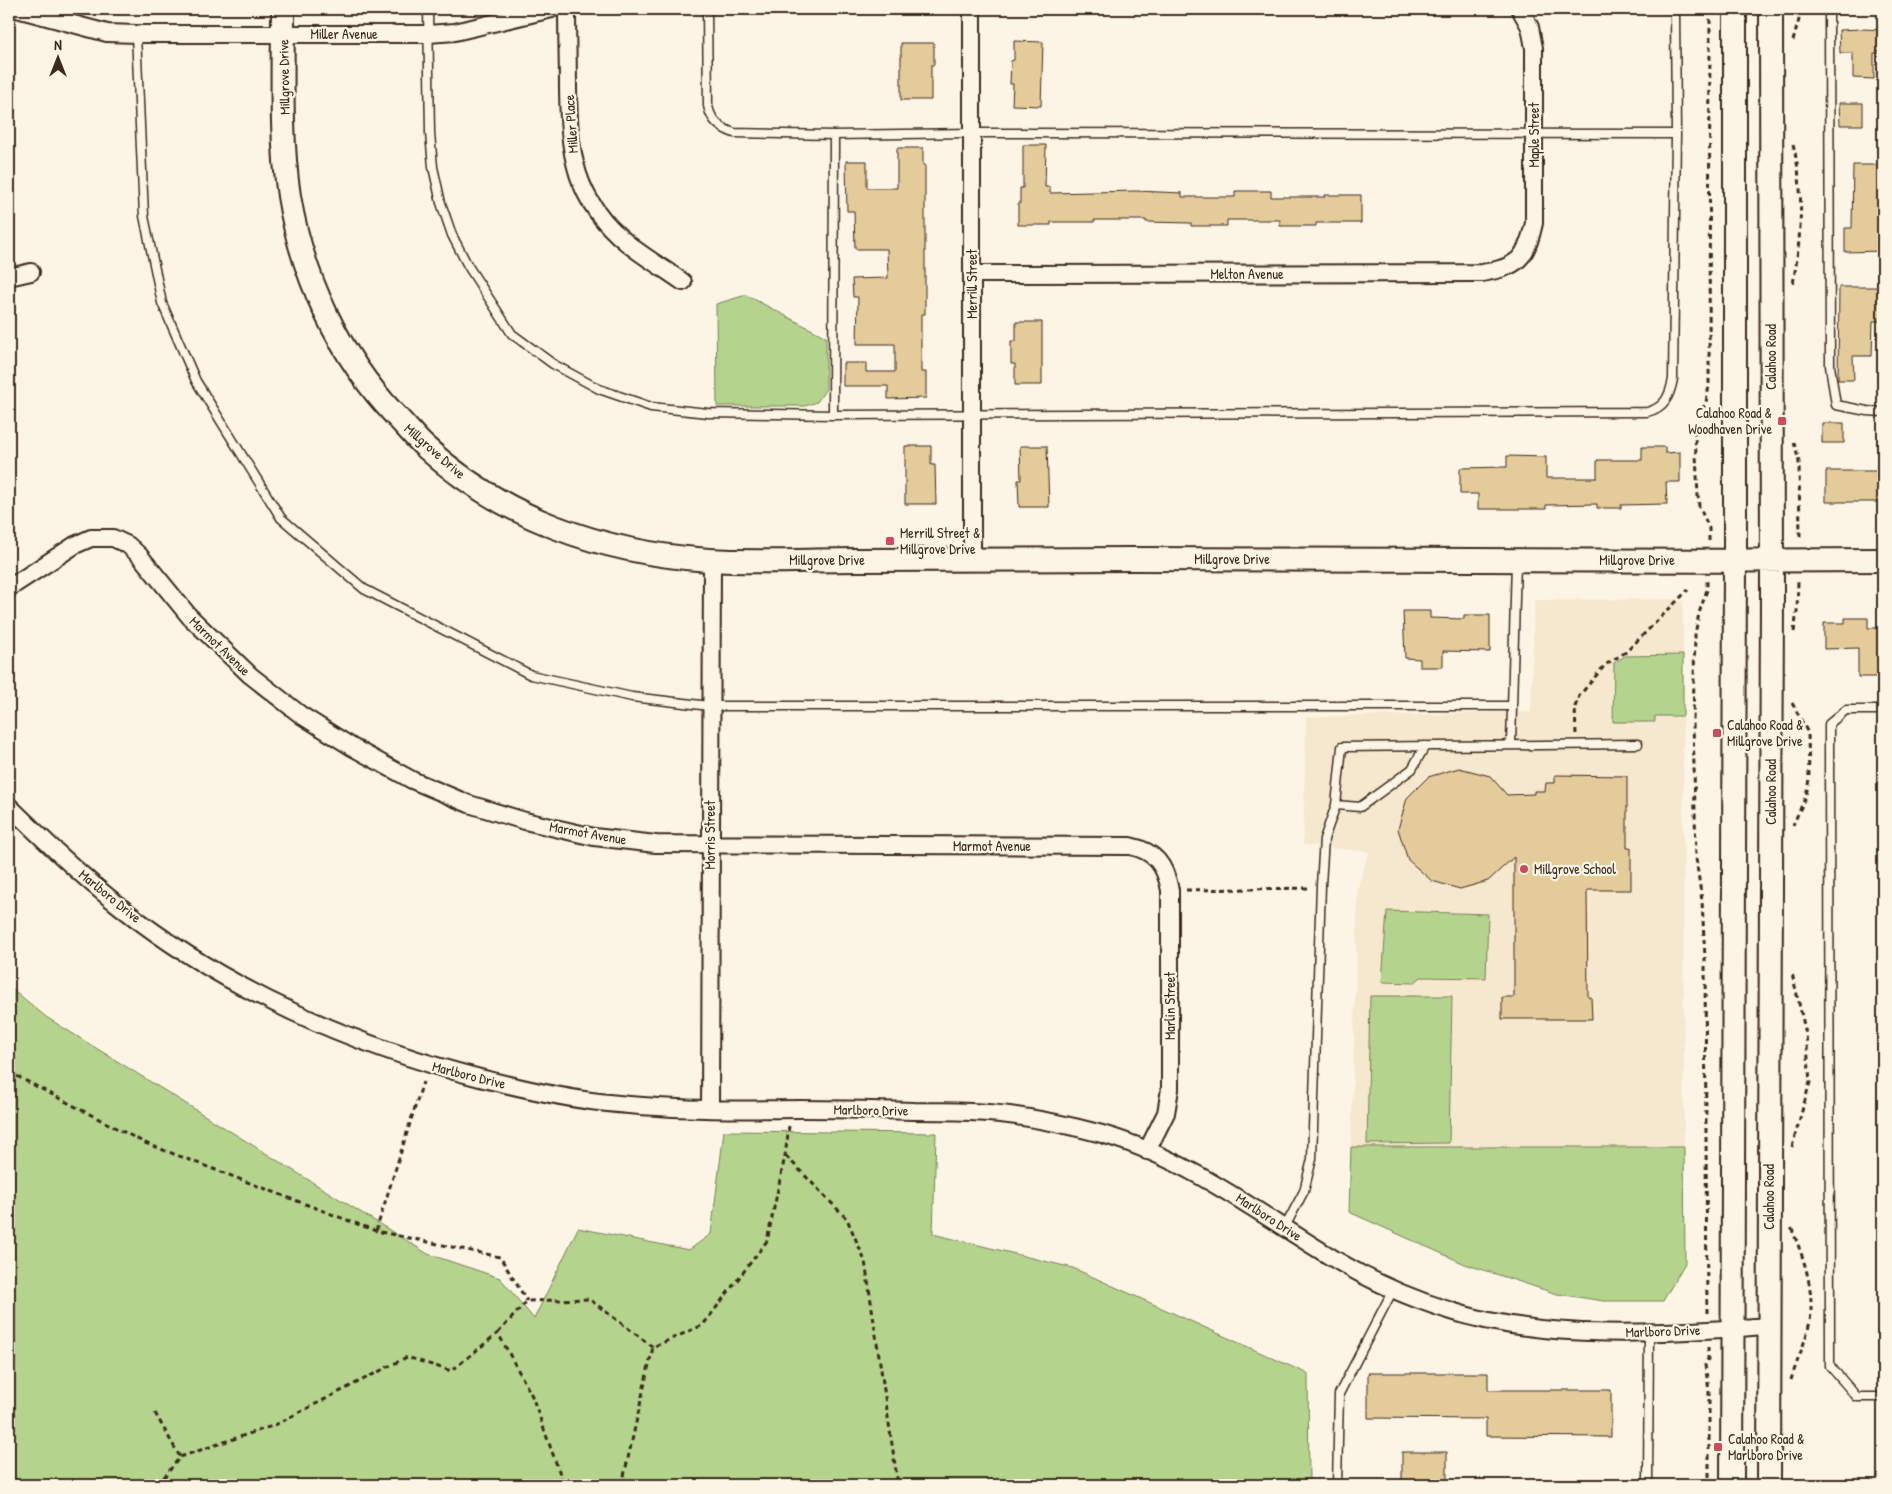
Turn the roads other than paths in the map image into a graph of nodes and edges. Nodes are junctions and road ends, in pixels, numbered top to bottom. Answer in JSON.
{"nodes":[{"id":1,"x":17,"y":9,"type":"edge"},
{"id":2,"x":283,"y":9,"type":"edge"},
{"id":3,"x":428,"y":9,"type":"edge"},
{"id":4,"x":552,"y":9,"type":"edge"},
{"id":5,"x":567,"y":9,"type":"edge"},
{"id":6,"x":707,"y":9,"type":"edge"},
{"id":7,"x":972,"y":9,"type":"edge"},
{"id":8,"x":1520,"y":9,"type":"edge"},
{"id":9,"x":1675,"y":9,"type":"edge"},
{"id":10,"x":1735,"y":9,"type":"edge"},
{"id":11,"x":1771,"y":9,"type":"edge"},
{"id":12,"x":1829,"y":9,"type":"edge"},
{"id":13,"x":136,"y":34,"type":"junction"},
{"id":14,"x":283,"y":34,"type":"junction"},
{"id":15,"x":428,"y":34,"type":"junction"},
{"id":16,"x":972,"y":133,"type":"junction"},
{"id":17,"x":1534,"y":134,"type":"junction"},
{"id":18,"x":1676,"y":134,"type":"junction"},
{"id":19,"x":834,"y":135,"type":"junction"},
{"id":20,"x":1520,"y":260,"type":"joint"},
{"id":21,"x":31,"y":272,"type":"dead end"},
{"id":22,"x":972,"y":274,"type":"junction"},
{"id":23,"x":9,"y":277,"type":"edge"},
{"id":24,"x":683,"y":282,"type":"dead end"},
{"id":25,"x":1883,"y":412,"type":"edge"},
{"id":26,"x":973,"y":413,"type":"junction"},
{"id":27,"x":832,"y":415,"type":"junction"},
{"id":28,"x":972,"y":559,"type":"junction"},
{"id":29,"x":712,"y":560,"type":"junction"},
{"id":30,"x":1516,"y":560,"type":"junction"},
{"id":31,"x":1883,"y":560,"type":"edge"},
{"id":32,"x":1735,"y":561,"type":"junction"},
{"id":33,"x":1772,"y":561,"type":"junction"},
{"id":34,"x":9,"y":588,"type":"edge"},
{"id":35,"x":710,"y":706,"type":"junction"},
{"id":36,"x":1512,"y":706,"type":"junction"},
{"id":37,"x":1883,"y":710,"type":"edge"},
{"id":38,"x":1511,"y":744,"type":"junction"},
{"id":39,"x":1638,"y":744,"type":"dead end"},
{"id":40,"x":1425,"y":746,"type":"junction"},
{"id":41,"x":1336,"y":805,"type":"junction"},
{"id":42,"x":9,"y":806,"type":"edge"},
{"id":43,"x":711,"y":845,"type":"junction"},
{"id":44,"x":1157,"y":860,"type":"joint"},
{"id":45,"x":710,"y":1109,"type":"junction"},
{"id":46,"x":1147,"y":1151,"type":"junction"},
{"id":47,"x":1285,"y":1227,"type":"junction"},
{"id":48,"x":1393,"y":1290,"type":"junction"},
{"id":49,"x":1769,"y":1326,"type":"junction"},
{"id":50,"x":1732,"y":1328,"type":"junction"},
{"id":51,"x":1649,"y":1332,"type":"junction"},
{"id":52,"x":1883,"y":1397,"type":"edge"},
{"id":53,"x":1337,"y":1485,"type":"edge"},
{"id":54,"x":1648,"y":1485,"type":"edge"},
{"id":55,"x":1732,"y":1485,"type":"edge"},
{"id":56,"x":1769,"y":1485,"type":"edge"}],
"edges":[{"from":1,"to":13,"type":"street","name":"Miller Avenue"},
{"from":2,"to":14,"type":"main road","name":"Millgrove Drive"},
{"from":3,"to":15,"type":"lane"},
{"from":4,"to":15,"type":"street","name":"Miller Avenue"},
{"from":5,"to":24,"type":"street","name":"Miller Place"},
{"from":6,"to":19,"type":"lane"},
{"from":7,"to":16,"type":"street","name":"Merrill Street"},
{"from":8,"to":17,"type":"street","name":"Maple Street"},
{"from":9,"to":18,"type":"lane"},
{"from":10,"to":32,"type":"main road"},
{"from":11,"to":33,"type":"main road","name":"Calahoo Road"},
{"from":12,"to":25,"type":"lane"},
{"from":13,"to":14,"type":"street","name":"Miller Avenue"},
{"from":13,"to":35,"type":"lane"},
{"from":14,"to":15,"type":"street","name":"Miller Avenue"},
{"from":14,"to":29,"type":"main road","name":"Millgrove Drive"},
{"from":15,"to":27,"type":"lane"},
{"from":16,"to":17,"type":"lane"},
{"from":16,"to":19,"type":"lane"},
{"from":16,"to":22,"type":"street","name":"Merrill Street"},
{"from":17,"to":18,"type":"lane"},
{"from":17,"to":20,"type":"street","name":"Maple Street"},
{"from":18,"to":26,"type":"lane"},
{"from":19,"to":27,"type":"lane"},
{"from":20,"to":22,"type":"street","name":"Melton Avenue"},
{"from":21,"to":23,"type":"street"},
{"from":22,"to":26,"type":"street","name":"Merrill Street"},
{"from":26,"to":27,"type":"lane"},
{"from":26,"to":28,"type":"street","name":"Merrill Street"},
{"from":28,"to":29,"type":"main road","name":"Millgrove Drive"},
{"from":28,"to":30,"type":"main road","name":"Millgrove Drive"},
{"from":29,"to":35,"type":"street","name":"Morris Street"},
{"from":30,"to":32,"type":"main road","name":"Millgrove Drive"},
{"from":30,"to":36,"type":"lane"},
{"from":31,"to":33,"type":"main road","name":"Millgrove Drive"},
{"from":32,"to":33,"type":"main road","name":"Millgrove Drive"},
{"from":32,"to":50,"type":"main road"},
{"from":33,"to":49,"type":"main road","name":"Calahoo Road"},
{"from":34,"to":43,"type":"street","name":"Marmot Avenue"},
{"from":35,"to":36,"type":"lane"},
{"from":35,"to":43,"type":"street","name":"Morris Street"},
{"from":36,"to":38,"type":"lane"},
{"from":37,"to":52,"type":"lane"},
{"from":38,"to":39,"type":"lane"},
{"from":38,"to":40,"type":"lane"},
{"from":40,"to":41,"type":"lane"},
{"from":40,"to":41,"type":"lane"},
{"from":41,"to":47,"type":"lane"},
{"from":42,"to":45,"type":"street","name":"Marlboro Drive"},
{"from":43,"to":44,"type":"street","name":"Marmot Avenue"},
{"from":43,"to":45,"type":"street","name":"Morris Street"},
{"from":44,"to":46,"type":"street","name":"Marlin Street"},
{"from":45,"to":46,"type":"street","name":"Marlboro Drive"},
{"from":46,"to":47,"type":"street","name":"Marlboro Drive"},
{"from":47,"to":48,"type":"street","name":"Marlboro Drive"},
{"from":48,"to":51,"type":"street","name":"Marlboro Drive"},
{"from":48,"to":53,"type":"lane"},
{"from":49,"to":50,"type":"street","name":"Marlboro Drive"},
{"from":49,"to":56,"type":"main road","name":"Calahoo Road"},
{"from":50,"to":51,"type":"street","name":"Marlboro Drive"},
{"from":50,"to":55,"type":"main road"},
{"from":51,"to":54,"type":"lane"}]}
